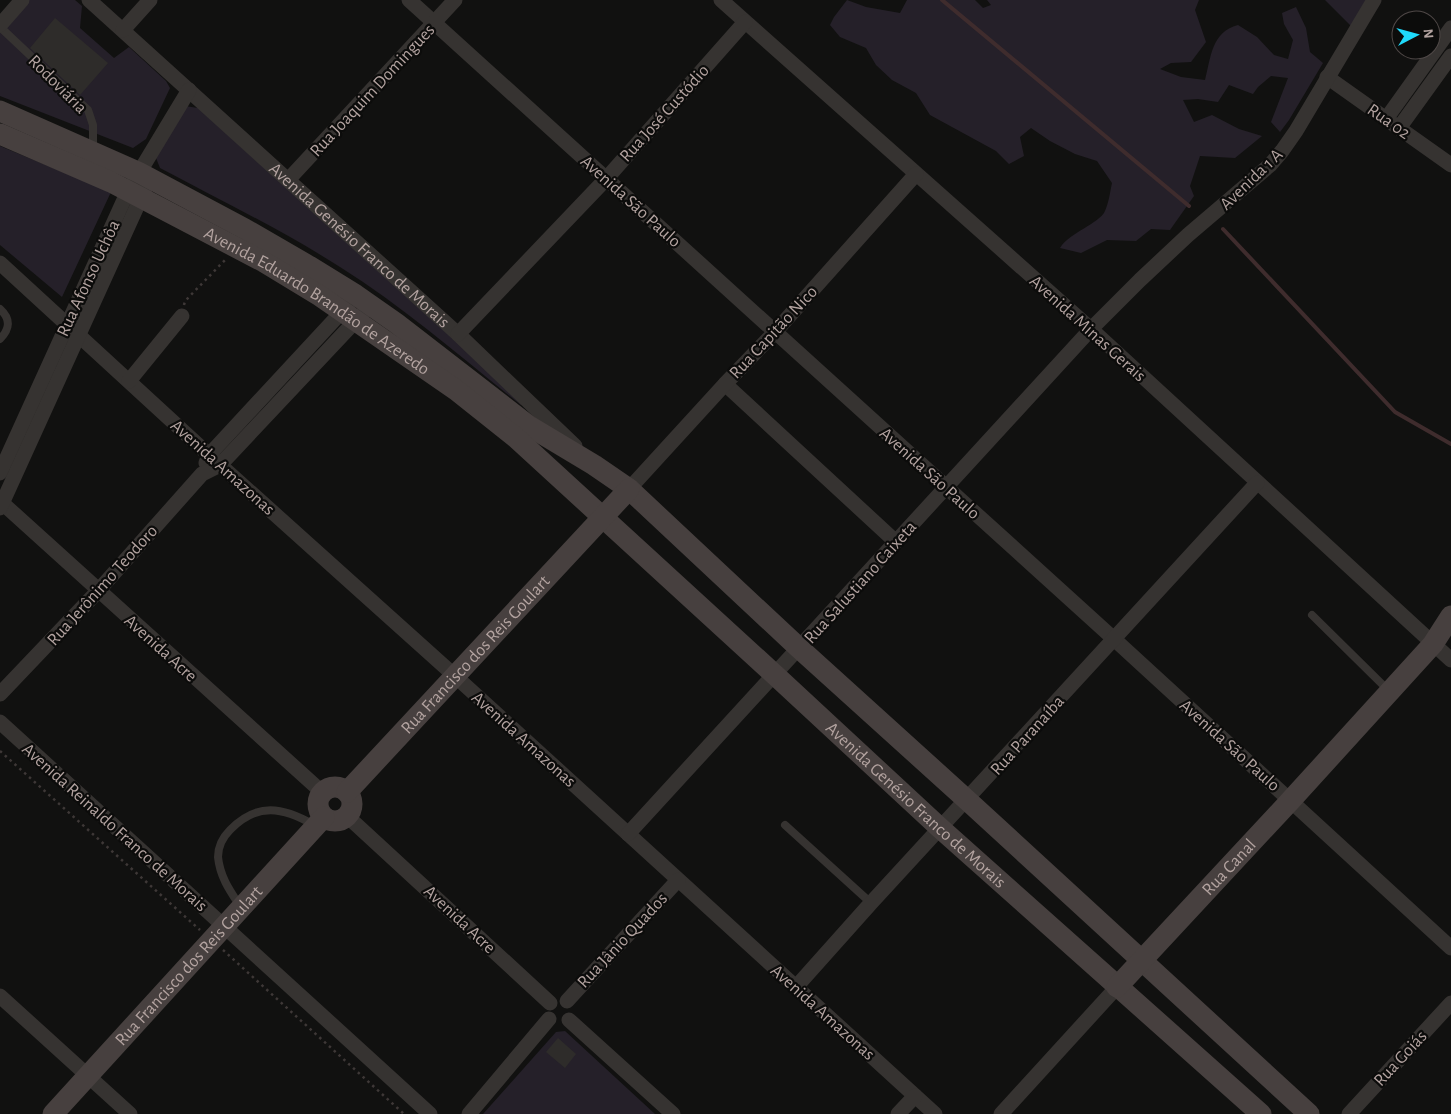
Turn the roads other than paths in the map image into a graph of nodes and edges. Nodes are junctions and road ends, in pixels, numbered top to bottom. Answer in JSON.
{"nodes":[{"id":1,"x":22,"y":0,"type":"edge"},
{"id":2,"x":89,"y":0,"type":"edge"},
{"id":3,"x":150,"y":0,"type":"edge"},
{"id":4,"x":408,"y":0,"type":"edge"},
{"id":5,"x":455,"y":0,"type":"edge"},
{"id":6,"x":721,"y":0,"type":"edge"},
{"id":7,"x":1374,"y":0,"type":"edge"},
{"id":8,"x":434,"y":22,"type":"junction"},
{"id":9,"x":746,"y":22,"type":"junction"},
{"id":10,"x":0,"y":26,"type":"edge"},
{"id":11,"x":1451,"y":28,"type":"edge"},
{"id":12,"x":123,"y":30,"type":"junction"},
{"id":13,"x":1451,"y":56,"type":"edge"},
{"id":14,"x":1328,"y":77,"type":"junction"},
{"id":15,"x":189,"y":90,"type":"junction"},
{"id":16,"x":0,"y":111,"type":"edge"},
{"id":17,"x":1386,"y":119,"type":"junction"},
{"id":18,"x":1399,"y":128,"type":"junction"},
{"id":19,"x":0,"y":134,"type":"edge"},
{"id":20,"x":92,"y":151,"type":"junction"},
{"id":21,"x":1451,"y":165,"type":"edge"},
{"id":22,"x":916,"y":174,"type":"junction"},
{"id":23,"x":606,"y":179,"type":"junction"},
{"id":24,"x":288,"y":180,"type":"junction"},
{"id":25,"x":139,"y":185,"type":"junction"},
{"id":26,"x":0,"y":263,"type":"edge"},
{"id":27,"x":363,"y":300,"type":"junction"},
{"id":28,"x":0,"y":309,"type":"edge"},
{"id":29,"x":182,"y":316,"type":"road end"},
{"id":30,"x":349,"y":316,"type":"junction"},
{"id":31,"x":67,"y":324,"type":"junction"},
{"id":32,"x":1091,"y":329,"type":"junction"},
{"id":33,"x":775,"y":332,"type":"junction"},
{"id":34,"x":458,"y":334,"type":"junction"},
{"id":35,"x":78,"y":335,"type":"junction"},
{"id":36,"x":0,"y":339,"type":"edge"},
{"id":37,"x":130,"y":381,"type":"junction"},
{"id":38,"x":725,"y":384,"type":"junction"},
{"id":39,"x":208,"y":454,"type":"junction"},
{"id":40,"x":220,"y":465,"type":"junction"},
{"id":41,"x":594,"y":465,"type":"junction"},
{"id":42,"x":0,"y":473,"type":"edge"},
{"id":43,"x":202,"y":474,"type":"junction"},
{"id":44,"x":1258,"y":482,"type":"junction"},
{"id":45,"x":946,"y":487,"type":"junction"},
{"id":46,"x":629,"y":489,"type":"junction"},
{"id":47,"x":1,"y":504,"type":"edge"},
{"id":48,"x":602,"y":517,"type":"junction"},
{"id":49,"x":896,"y":542,"type":"junction"},
{"id":50,"x":98,"y":591,"type":"junction"},
{"id":51,"x":1312,"y":615,"type":"dead end"},
{"id":52,"x":1451,"y":616,"type":"edge"},
{"id":53,"x":1114,"y":639,"type":"junction"},
{"id":54,"x":1433,"y":644,"type":"junction"},
{"id":55,"x":799,"y":648,"type":"junction"},
{"id":56,"x":1451,"y":660,"type":"edge"},
{"id":57,"x":775,"y":675,"type":"junction"},
{"id":58,"x":455,"y":676,"type":"junction"},
{"id":59,"x":1390,"y":692,"type":"junction"},
{"id":60,"x":0,"y":694,"type":"edge"},
{"id":61,"x":0,"y":722,"type":"edge"},
{"id":62,"x":346,"y":792,"type":"junction"},
{"id":63,"x":323,"y":793,"type":"junction"},
{"id":64,"x":967,"y":800,"type":"junction"},
{"id":65,"x":1291,"y":800,"type":"junction"},
{"id":66,"x":347,"y":816,"type":"junction"},
{"id":67,"x":320,"y":822,"type":"junction"},
{"id":68,"x":785,"y":825,"type":"dead end"},
{"id":69,"x":940,"y":828,"type":"junction"},
{"id":70,"x":628,"y":834,"type":"junction"},
{"id":71,"x":678,"y":880,"type":"junction"},
{"id":72,"x":871,"y":903,"type":"junction"},
{"id":73,"x":242,"y":909,"type":"junction"},
{"id":74,"x":224,"y":927,"type":"junction"},
{"id":75,"x":1451,"y":948,"type":"edge"},
{"id":76,"x":1142,"y":960,"type":"junction"},
{"id":77,"x":796,"y":987,"type":"junction"},
{"id":78,"x":1117,"y":987,"type":"junction"},
{"id":79,"x":0,"y":996,"type":"edge"},
{"id":80,"x":566,"y":1000,"type":"junction"},
{"id":81,"x":550,"y":1003,"type":"junction"},
{"id":82,"x":1451,"y":1003,"type":"edge"},
{"id":83,"x":550,"y":1019,"type":"junction"},
{"id":84,"x":569,"y":1020,"type":"junction"},
{"id":85,"x":88,"y":1076,"type":"junction"},
{"id":86,"x":915,"y":1096,"type":"junction"},
{"id":87,"x":54,"y":1114,"type":"edge"},
{"id":88,"x":130,"y":1114,"type":"edge"},
{"id":89,"x":430,"y":1114,"type":"edge"},
{"id":90,"x":469,"y":1114,"type":"edge"},
{"id":91,"x":673,"y":1114,"type":"edge"},
{"id":92,"x":898,"y":1114,"type":"edge"},
{"id":93,"x":935,"y":1114,"type":"edge"},
{"id":94,"x":1001,"y":1114,"type":"edge"},
{"id":95,"x":1261,"y":1114,"type":"edge"},
{"id":96,"x":1309,"y":1114,"type":"edge"},
{"id":97,"x":1349,"y":1114,"type":"edge"}],
"edges":[{"from":1,"to":10,"type":"street"},
{"from":2,"to":12,"type":"street","name":"Avenida Genésio Franco de Morais"},
{"from":3,"to":12,"type":"street"},
{"from":4,"to":8,"type":"street","name":"Avenida São Paulo"},
{"from":5,"to":8,"type":"street","name":"Rua Joaquim Domingues"},
{"from":6,"to":9,"type":"street","name":"Avenida Minas Gerais"},
{"from":7,"to":14,"type":"street","name":"Avenida 1 A"},
{"from":8,"to":23,"type":"street","name":"Avenida São Paulo"},
{"from":8,"to":24,"type":"street","name":"Rua Joaquim Domingues"},
{"from":9,"to":22,"type":"street","name":"Avenida Minas Gerais"},
{"from":9,"to":23,"type":"street","name":"Rua José Custódio"},
{"from":10,"to":20,"type":"lane","name":"Rodoviária"},
{"from":11,"to":17,"type":"street"},
{"from":12,"to":15,"type":"street","name":"Avenida Genésio Franco de Morais"},
{"from":13,"to":18,"type":"street"},
{"from":14,"to":17,"type":"street","name":"Rua 02"},
{"from":14,"to":32,"type":"street","name":"Avenida 1 A"},
{"from":15,"to":24,"type":"street","name":"Avenida Genésio Franco de Morais"},
{"from":15,"to":25,"type":"street","name":"Rua Afonso Uchôa"},
{"from":16,"to":20,"type":"main road","name":"Avenida Eduardo Brandão de Azeredo"},
{"from":17,"to":18,"type":"street","name":"Rua 02"},
{"from":18,"to":21,"type":"street","name":"Rua 02"},
{"from":19,"to":25,"type":"main road","name":"Avenida Eduardo Brandão de Azeredo"},
{"from":20,"to":25,"type":"main road","name":"Avenida Eduardo Brandão de Azeredo"},
{"from":22,"to":32,"type":"street","name":"Avenida Minas Gerais"},
{"from":22,"to":33,"type":"street","name":"Rua Capitão Nico"},
{"from":23,"to":33,"type":"street","name":"Avenida São Paulo"},
{"from":23,"to":34,"type":"street","name":"Rua José Custódio"},
{"from":24,"to":34,"type":"street","name":"Avenida Genésio Franco de Morais"},
{"from":25,"to":27,"type":"main road","name":"Avenida Eduardo Brandão de Azeredo"},
{"from":25,"to":30,"type":"main road","name":"Avenida Eduardo Brandão de Azeredo"},
{"from":25,"to":31,"type":"street","name":"Rua Afonso Uchôa"},
{"from":25,"to":35,"type":"street","name":"Rua Afonso Uchôa"},
{"from":26,"to":31,"type":"street","name":"Avenida Amazonas"},
{"from":27,"to":30,"type":"street","name":"Rua Jerônimo Teodoro"},
{"from":27,"to":41,"type":"main road","name":"Avenida Eduardo Brandão de Azeredo"},
{"from":28,"to":36,"type":"lane"},
{"from":29,"to":37,"type":"street"},
{"from":30,"to":39,"type":"street","name":"Rua Jerônimo Teodoro"},
{"from":30,"to":40,"type":"street","name":"Rua Jerônimo Teodoro"},
{"from":30,"to":48,"type":"main road","name":"Avenida Eduardo Brandão de Azeredo"},
{"from":31,"to":35,"type":"street","name":"Avenida Amazonas"},
{"from":31,"to":42,"type":"street","name":"Rua Afonso Uchôa"},
{"from":32,"to":44,"type":"street","name":"Avenida Minas Gerais"},
{"from":32,"to":45,"type":"street","name":"Rua Salustiano Caixeta"},
{"from":33,"to":38,"type":"street","name":"Rua Capitão Nico"},
{"from":33,"to":45,"type":"street","name":"Avenida São Paulo"},
{"from":34,"to":41,"type":"street","name":"Avenida Genésio Franco de Morais"},
{"from":35,"to":37,"type":"street","name":"Avenida Amazonas"},
{"from":35,"to":47,"type":"street","name":"Rua Afonso Uchôa"},
{"from":37,"to":39,"type":"street","name":"Avenida Amazonas"},
{"from":38,"to":46,"type":"street","name":"Rua Capitão Nico"},
{"from":38,"to":49,"type":"street"},
{"from":39,"to":40,"type":"street","name":"Avenida Amazonas"},
{"from":39,"to":43,"type":"street","name":"Rua Jerônimo Teodoro"},
{"from":40,"to":43,"type":"street","name":"Rua Jerônimo Teodoro"},
{"from":40,"to":58,"type":"street","name":"Avenida Amazonas"},
{"from":41,"to":46,"type":"main road","name":"Avenida Genésio Franco de Morais"},
{"from":43,"to":50,"type":"street","name":"Rua Jerônimo Teodoro"},
{"from":44,"to":53,"type":"street","name":"Rua Paranaíba"},
{"from":44,"to":54,"type":"street","name":"Avenida Minas Gerais"},
{"from":45,"to":49,"type":"street","name":"Rua Salustiano Caixeta"},
{"from":45,"to":53,"type":"street","name":"Avenida São Paulo"},
{"from":46,"to":48,"type":"main road"},
{"from":46,"to":55,"type":"main road","name":"Avenida Genésio Franco de Morais"},
{"from":47,"to":50,"type":"street","name":"Avenida Acre"},
{"from":48,"to":57,"type":"main road","name":"Avenida Genésio Franco de Morais"},
{"from":48,"to":58,"type":"main road","name":"Rua Francisco dos Reis Goulart"},
{"from":49,"to":55,"type":"street","name":"Rua Salustiano Caixeta"},
{"from":50,"to":60,"type":"street","name":"Rua Jerônimo Teodoro"},
{"from":50,"to":63,"type":"street","name":"Avenida Acre"},
{"from":51,"to":59,"type":"lane"},
{"from":52,"to":54,"type":"main road","name":"Rua Canal"},
{"from":53,"to":64,"type":"street","name":"Rua Paranaíba"},
{"from":53,"to":65,"type":"street","name":"Avenida São Paulo"},
{"from":54,"to":56,"type":"street","name":"Avenida Minas Gerais"},
{"from":54,"to":59,"type":"main road","name":"Rua Canal"},
{"from":55,"to":57,"type":"street","name":"Rua Salustiano Caixeta"},
{"from":55,"to":64,"type":"main road","name":"Avenida Genésio Franco de Morais"},
{"from":57,"to":69,"type":"main road","name":"Avenida Genésio Franco de Morais"},
{"from":57,"to":70,"type":"street","name":"Rua Salustiano Caixeta"},
{"from":58,"to":62,"type":"main road","name":"Rua Francisco dos Reis Goulart"},
{"from":58,"to":70,"type":"street","name":"Avenida Amazonas"},
{"from":59,"to":65,"type":"main road","name":"Rua Canal"},
{"from":61,"to":74,"type":"street","name":"Avenida Reinaldo Franco de Morais"},
{"from":62,"to":63,"type":"main road"},
{"from":62,"to":66,"type":"main road"},
{"from":63,"to":67,"type":"main road"},
{"from":64,"to":69,"type":"street","name":"Rua Paranaíba"},
{"from":64,"to":76,"type":"main road","name":"Avenida Genésio Franco de Morais"},
{"from":65,"to":75,"type":"street","name":"Avenida São Paulo"},
{"from":65,"to":76,"type":"main road","name":"Rua Canal"},
{"from":66,"to":67,"type":"main road"},
{"from":66,"to":81,"type":"street","name":"Avenida Acre"},
{"from":67,"to":73,"type":"main road","name":"Rua Francisco dos Reis Goulart"},
{"from":67,"to":73,"type":"lane"},
{"from":68,"to":72,"type":"lane"},
{"from":69,"to":72,"type":"street","name":"Rua Paranaíba"},
{"from":69,"to":78,"type":"main road","name":"Avenida Genésio Franco de Morais"},
{"from":70,"to":71,"type":"street","name":"Avenida Amazonas"},
{"from":71,"to":77,"type":"street","name":"Avenida Amazonas"},
{"from":71,"to":80,"type":"street","name":"Rua Jânio Quados"},
{"from":72,"to":77,"type":"street","name":"Rua Paranaíba"},
{"from":73,"to":74,"type":"main road","name":"Rua Francisco dos Reis Goulart"},
{"from":74,"to":85,"type":"main road","name":"Rua Francisco dos Reis Goulart"},
{"from":74,"to":89,"type":"street","name":"Avenida Reinaldo Franco de Morais"},
{"from":76,"to":78,"type":"main road","name":"Rua Canal"},
{"from":76,"to":96,"type":"main road","name":"Avenida Genésio Franco de Morais"},
{"from":77,"to":86,"type":"street","name":"Avenida Amazonas"},
{"from":78,"to":94,"type":"street","name":"Rua Canal"},
{"from":78,"to":95,"type":"main road","name":"Avenida Genésio Franco de Morais"},
{"from":79,"to":85,"type":"street"},
{"from":80,"to":81,"type":"street"},
{"from":80,"to":84,"type":"street"},
{"from":81,"to":83,"type":"street"},
{"from":82,"to":97,"type":"street","name":"Rua Goiás"},
{"from":83,"to":84,"type":"street"},
{"from":83,"to":90,"type":"street"},
{"from":84,"to":91,"type":"street"},
{"from":85,"to":87,"type":"main road","name":"Rua Francisco dos Reis Goulart"},
{"from":85,"to":88,"type":"street"},
{"from":86,"to":92,"type":"street"},
{"from":86,"to":93,"type":"street","name":"Avenida Amazonas"}]}
